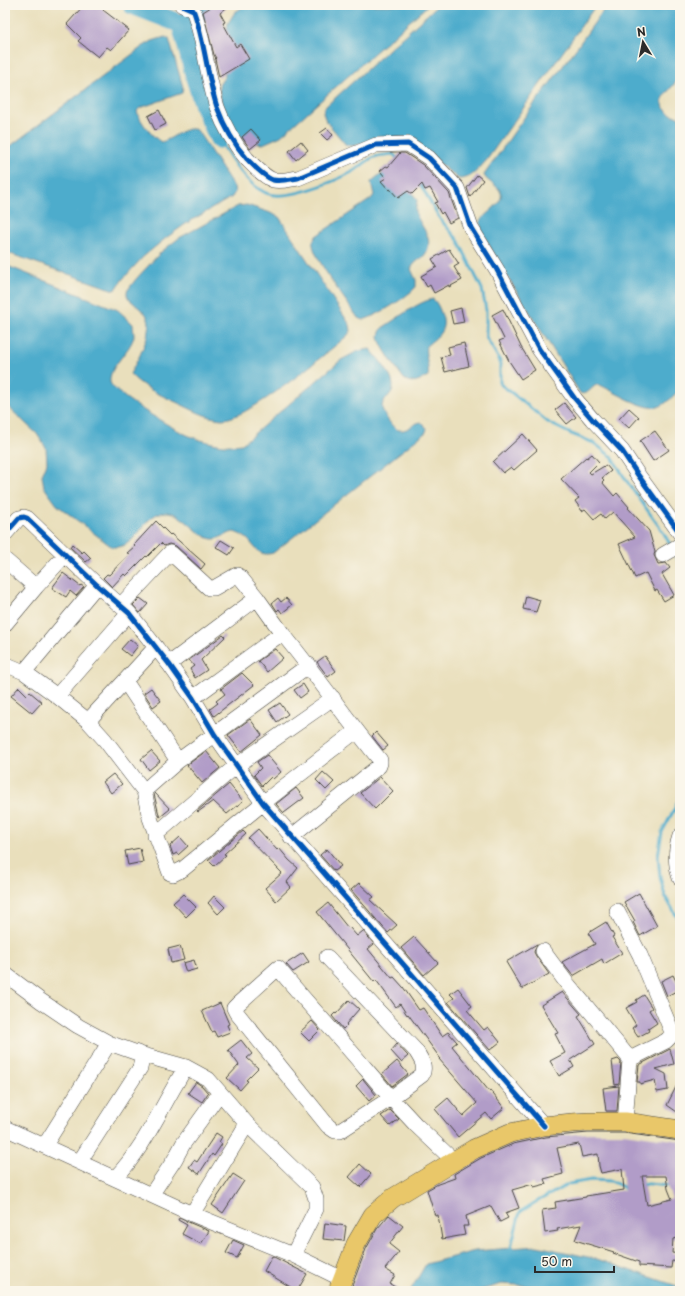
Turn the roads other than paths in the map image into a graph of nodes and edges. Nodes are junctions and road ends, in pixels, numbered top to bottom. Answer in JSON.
{"nodes":[{"id":1,"x":192,"y":8,"type":"edge"},
{"id":2,"x":5,"y":534,"type":"edge"},
{"id":3,"x":674,"y":546,"type":"edge"},
{"id":4,"x":65,"y":555,"type":"junction"},
{"id":5,"x":5,"y":560,"type":"edge"},
{"id":6,"x":97,"y":585,"type":"junction"},
{"id":7,"x":36,"y":587,"type":"junction"},
{"id":8,"x":257,"y":598,"type":"junction"},
{"id":9,"x":125,"y":609,"type":"junction"},
{"id":10,"x":5,"y":624,"type":"edge"},
{"id":11,"x":282,"y":633,"type":"junction"},
{"id":12,"x":156,"y":647,"type":"junction"},
{"id":13,"x":5,"y":664,"type":"edge"},
{"id":14,"x":169,"y":664,"type":"junction"},
{"id":15,"x":309,"y":665,"type":"junction"},
{"id":16,"x":24,"y":672,"type":"junction"},
{"id":17,"x":126,"y":681,"type":"junction"},
{"id":18,"x":57,"y":696,"type":"junction"},
{"id":19,"x":193,"y":698,"type":"junction"},
{"id":20,"x":332,"y":698,"type":"junction"},
{"id":21,"x":88,"y":721,"type":"junction"},
{"id":22,"x":356,"y":731,"type":"junction"},
{"id":23,"x":215,"y":735,"type":"junction"},
{"id":24,"x":178,"y":761,"type":"junction"},
{"id":25,"x":236,"y":766,"type":"junction"},
{"id":26,"x":144,"y":791,"type":"junction"},
{"id":27,"x":263,"y":803,"type":"junction"},
{"id":28,"x":156,"y":836,"type":"junction"},
{"id":29,"x":680,"y":836,"type":"edge"},
{"id":30,"x":291,"y":837,"type":"junction"},
{"id":31,"x":680,"y":878,"type":"edge"},
{"id":32,"x":617,"y":911,"type":"dead end"},
{"id":33,"x":542,"y":951,"type":"dead end"},
{"id":34,"x":327,"y":957,"type":"dead end"},
{"id":35,"x":5,"y":974,"type":"edge"},
{"id":36,"x":109,"y":1043,"type":"junction"},
{"id":37,"x":143,"y":1055,"type":"junction"},
{"id":38,"x":630,"y":1059,"type":"junction"},
{"id":39,"x":186,"y":1067,"type":"junction"},
{"id":40,"x":219,"y":1094,"type":"junction"},
{"id":41,"x":391,"y":1098,"type":"junction"},
{"id":42,"x":624,"y":1122,"type":"junction"},
{"id":43,"x":247,"y":1124,"type":"junction"},
{"id":44,"x":544,"y":1126,"type":"junction"},
{"id":45,"x":5,"y":1128,"type":"edge"},
{"id":46,"x":680,"y":1130,"type":"edge"},
{"id":47,"x":45,"y":1145,"type":"junction"},
{"id":48,"x":80,"y":1161,"type":"junction"},
{"id":49,"x":454,"y":1161,"type":"junction"},
{"id":50,"x":114,"y":1178,"type":"junction"},
{"id":51,"x":151,"y":1195,"type":"junction"},
{"id":52,"x":192,"y":1214,"type":"junction"},
{"id":53,"x":292,"y":1255,"type":"junction"},
{"id":54,"x":340,"y":1285,"type":"edge"}],
"edges":[{"from":1,"to":3,"type":"street"},
{"from":2,"to":4,"type":"street"},
{"from":4,"to":6,"type":"street"},
{"from":4,"to":7,"type":"street"},
{"from":5,"to":7,"type":"street"},
{"from":6,"to":9,"type":"street"},
{"from":6,"to":16,"type":"street"},
{"from":7,"to":10,"type":"street"},
{"from":8,"to":9,"type":"street"},
{"from":8,"to":11,"type":"street"},
{"from":8,"to":14,"type":"street"},
{"from":9,"to":12,"type":"street"},
{"from":9,"to":18,"type":"street"},
{"from":11,"to":15,"type":"street"},
{"from":11,"to":19,"type":"street"},
{"from":12,"to":14,"type":"street"},
{"from":12,"to":17,"type":"street"},
{"from":13,"to":16,"type":"street"},
{"from":14,"to":19,"type":"street"},
{"from":15,"to":20,"type":"street"},
{"from":15,"to":23,"type":"street"},
{"from":16,"to":18,"type":"street"},
{"from":17,"to":21,"type":"street"},
{"from":17,"to":24,"type":"street"},
{"from":18,"to":21,"type":"street"},
{"from":19,"to":23,"type":"street"},
{"from":20,"to":22,"type":"street"},
{"from":20,"to":25,"type":"street"},
{"from":21,"to":26,"type":"street"},
{"from":22,"to":27,"type":"street"},
{"from":22,"to":30,"type":"street"},
{"from":23,"to":24,"type":"street"},
{"from":23,"to":25,"type":"street"},
{"from":24,"to":26,"type":"street"},
{"from":25,"to":27,"type":"street"},
{"from":25,"to":28,"type":"street"},
{"from":26,"to":28,"type":"street"},
{"from":27,"to":28,"type":"street"},
{"from":27,"to":30,"type":"street"},
{"from":29,"to":31,"type":"street"},
{"from":30,"to":44,"type":"street"},
{"from":32,"to":38,"type":"street"},
{"from":33,"to":38,"type":"street"},
{"from":34,"to":41,"type":"street"},
{"from":35,"to":36,"type":"street"},
{"from":36,"to":37,"type":"street"},
{"from":36,"to":47,"type":"street"},
{"from":37,"to":39,"type":"street"},
{"from":37,"to":48,"type":"street"},
{"from":38,"to":42,"type":"street"},
{"from":39,"to":40,"type":"street"},
{"from":39,"to":50,"type":"street"},
{"from":40,"to":43,"type":"street"},
{"from":40,"to":51,"type":"street"},
{"from":41,"to":41,"type":"street"},
{"from":41,"to":49,"type":"street"},
{"from":42,"to":44,"type":"main road"},
{"from":42,"to":46,"type":"main road"},
{"from":43,"to":52,"type":"street"},
{"from":43,"to":53,"type":"street"},
{"from":44,"to":49,"type":"main road"},
{"from":45,"to":47,"type":"street"},
{"from":47,"to":48,"type":"street"},
{"from":48,"to":50,"type":"street"},
{"from":49,"to":54,"type":"main road"},
{"from":50,"to":51,"type":"street"},
{"from":51,"to":52,"type":"street"},
{"from":52,"to":53,"type":"street"},
{"from":53,"to":54,"type":"street"}]}
